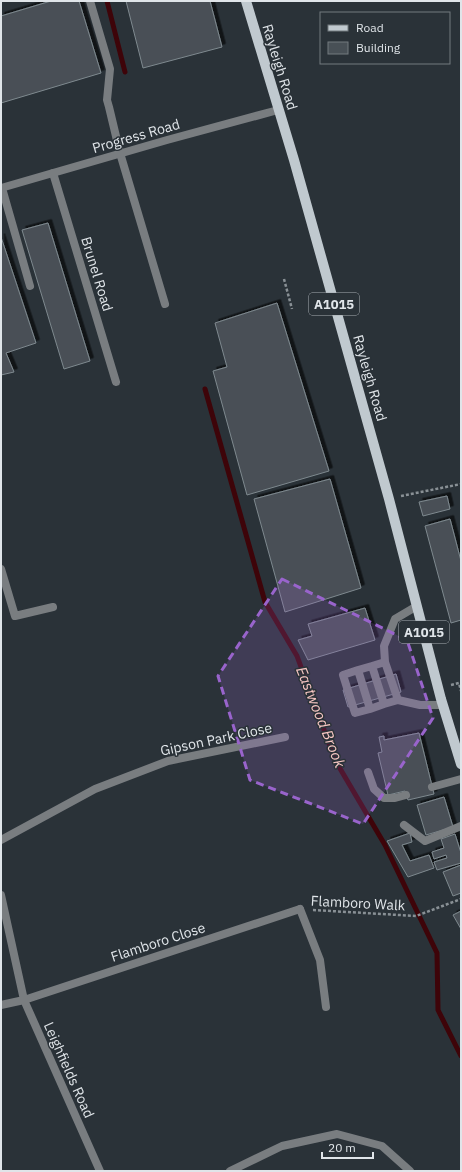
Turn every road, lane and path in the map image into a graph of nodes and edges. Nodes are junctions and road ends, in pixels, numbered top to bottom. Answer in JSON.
{"nodes":[{"id":1,"x":90,"y":1,"type":"edge"},
{"id":2,"x":246,"y":1,"type":"edge"},
{"id":3,"x":278,"y":110,"type":"junction"},
{"id":4,"x":120,"y":153,"type":"junction"},
{"id":5,"x":53,"y":173,"type":"junction"},
{"id":6,"x":2,"y":188,"type":"edge"},
{"id":7,"x":284,"y":279,"type":"dead end"},
{"id":8,"x":30,"y":286,"type":"dead end"},
{"id":9,"x":165,"y":304,"type":"dead end"},
{"id":10,"x":292,"y":309,"type":"dead end"},
{"id":11,"x":116,"y":382,"type":"dead end"},
{"id":12,"x":461,"y":484,"type":"edge"},
{"id":13,"x":389,"y":499,"type":"junction"},
{"id":14,"x":1,"y":569,"type":"edge"},
{"id":15,"x":417,"y":606,"type":"junction"},
{"id":16,"x":53,"y":607,"type":"dead end"},
{"id":17,"x":385,"y":662,"type":"junction"},
{"id":18,"x":372,"y":666,"type":"junction"},
{"id":19,"x":358,"y":670,"type":"junction"},
{"id":20,"x":398,"y":700,"type":"junction"},
{"id":21,"x":384,"y":704,"type":"junction"},
{"id":22,"x":443,"y":705,"type":"junction"},
{"id":23,"x":370,"y":709,"type":"junction"},
{"id":24,"x":285,"y":737,"type":"dead end"},
{"id":25,"x":461,"y":764,"type":"edge"},
{"id":26,"x":368,"y":772,"type":"dead end"},
{"id":27,"x":461,"y":779,"type":"edge"},
{"id":28,"x":432,"y":787,"type":"dead end"},
{"id":29,"x":406,"y":795,"type":"dead end"},
{"id":30,"x":404,"y":825,"type":"dead end"},
{"id":31,"x":461,"y":826,"type":"edge"},
{"id":32,"x":1,"y":840,"type":"edge"},
{"id":33,"x":1,"y":895,"type":"edge"},
{"id":34,"x":461,"y":900,"type":"edge"},
{"id":35,"x":300,"y":909,"type":"junction"},
{"id":36,"x":24,"y":1000,"type":"junction"},
{"id":37,"x":1,"y":1005,"type":"edge"},
{"id":38,"x":326,"y":1007,"type":"dead end"},
{"id":39,"x":100,"y":1171,"type":"edge"},
{"id":40,"x":230,"y":1171,"type":"edge"},
{"id":41,"x":410,"y":1171,"type":"edge"}],
"edges":[{"from":1,"to":4,"type":"street"},
{"from":2,"to":3,"type":"main road","name":"Rayleigh Road","number":"A1015"},
{"from":3,"to":4,"type":"street","name":"Progress Road"},
{"from":3,"to":13,"type":"main road","name":"Rayleigh Road","number":"A1015"},
{"from":4,"to":5,"type":"street","name":"Progress Road"},
{"from":4,"to":9,"type":"street"},
{"from":5,"to":6,"type":"street","name":"Progress Road"},
{"from":5,"to":11,"type":"street","name":"Brunel Road"},
{"from":6,"to":8,"type":"street"},
{"from":7,"to":10,"type":"path"},
{"from":12,"to":13,"type":"path"},
{"from":13,"to":15,"type":"main road","name":"Rayleigh Road","number":"A1015"},
{"from":14,"to":16,"type":"street"},
{"from":15,"to":17,"type":"street"},
{"from":15,"to":22,"type":"main road","name":"Rayleigh Road","number":"A1015"},
{"from":17,"to":18,"type":"street"},
{"from":17,"to":20,"type":"street"},
{"from":18,"to":19,"type":"street"},
{"from":18,"to":21,"type":"street"},
{"from":19,"to":23,"type":"street"},
{"from":19,"to":23,"type":"street"},
{"from":20,"to":21,"type":"street"},
{"from":20,"to":22,"type":"street"},
{"from":21,"to":23,"type":"street"},
{"from":22,"to":25,"type":"main road","name":"Rayleigh Road","number":"A1015"},
{"from":24,"to":32,"type":"street","name":"Gipson Park Close"},
{"from":26,"to":29,"type":"street"},
{"from":27,"to":28,"type":"street"},
{"from":30,"to":31,"type":"street"},
{"from":33,"to":36,"type":"street"},
{"from":34,"to":35,"type":"path","name":"Flamboro Walk"},
{"from":35,"to":36,"type":"street","name":"Flamboro Close"},
{"from":35,"to":38,"type":"street"},
{"from":36,"to":37,"type":"street"},
{"from":36,"to":39,"type":"street","name":"Leighfields Road"},
{"from":40,"to":41,"type":"street"}]}
